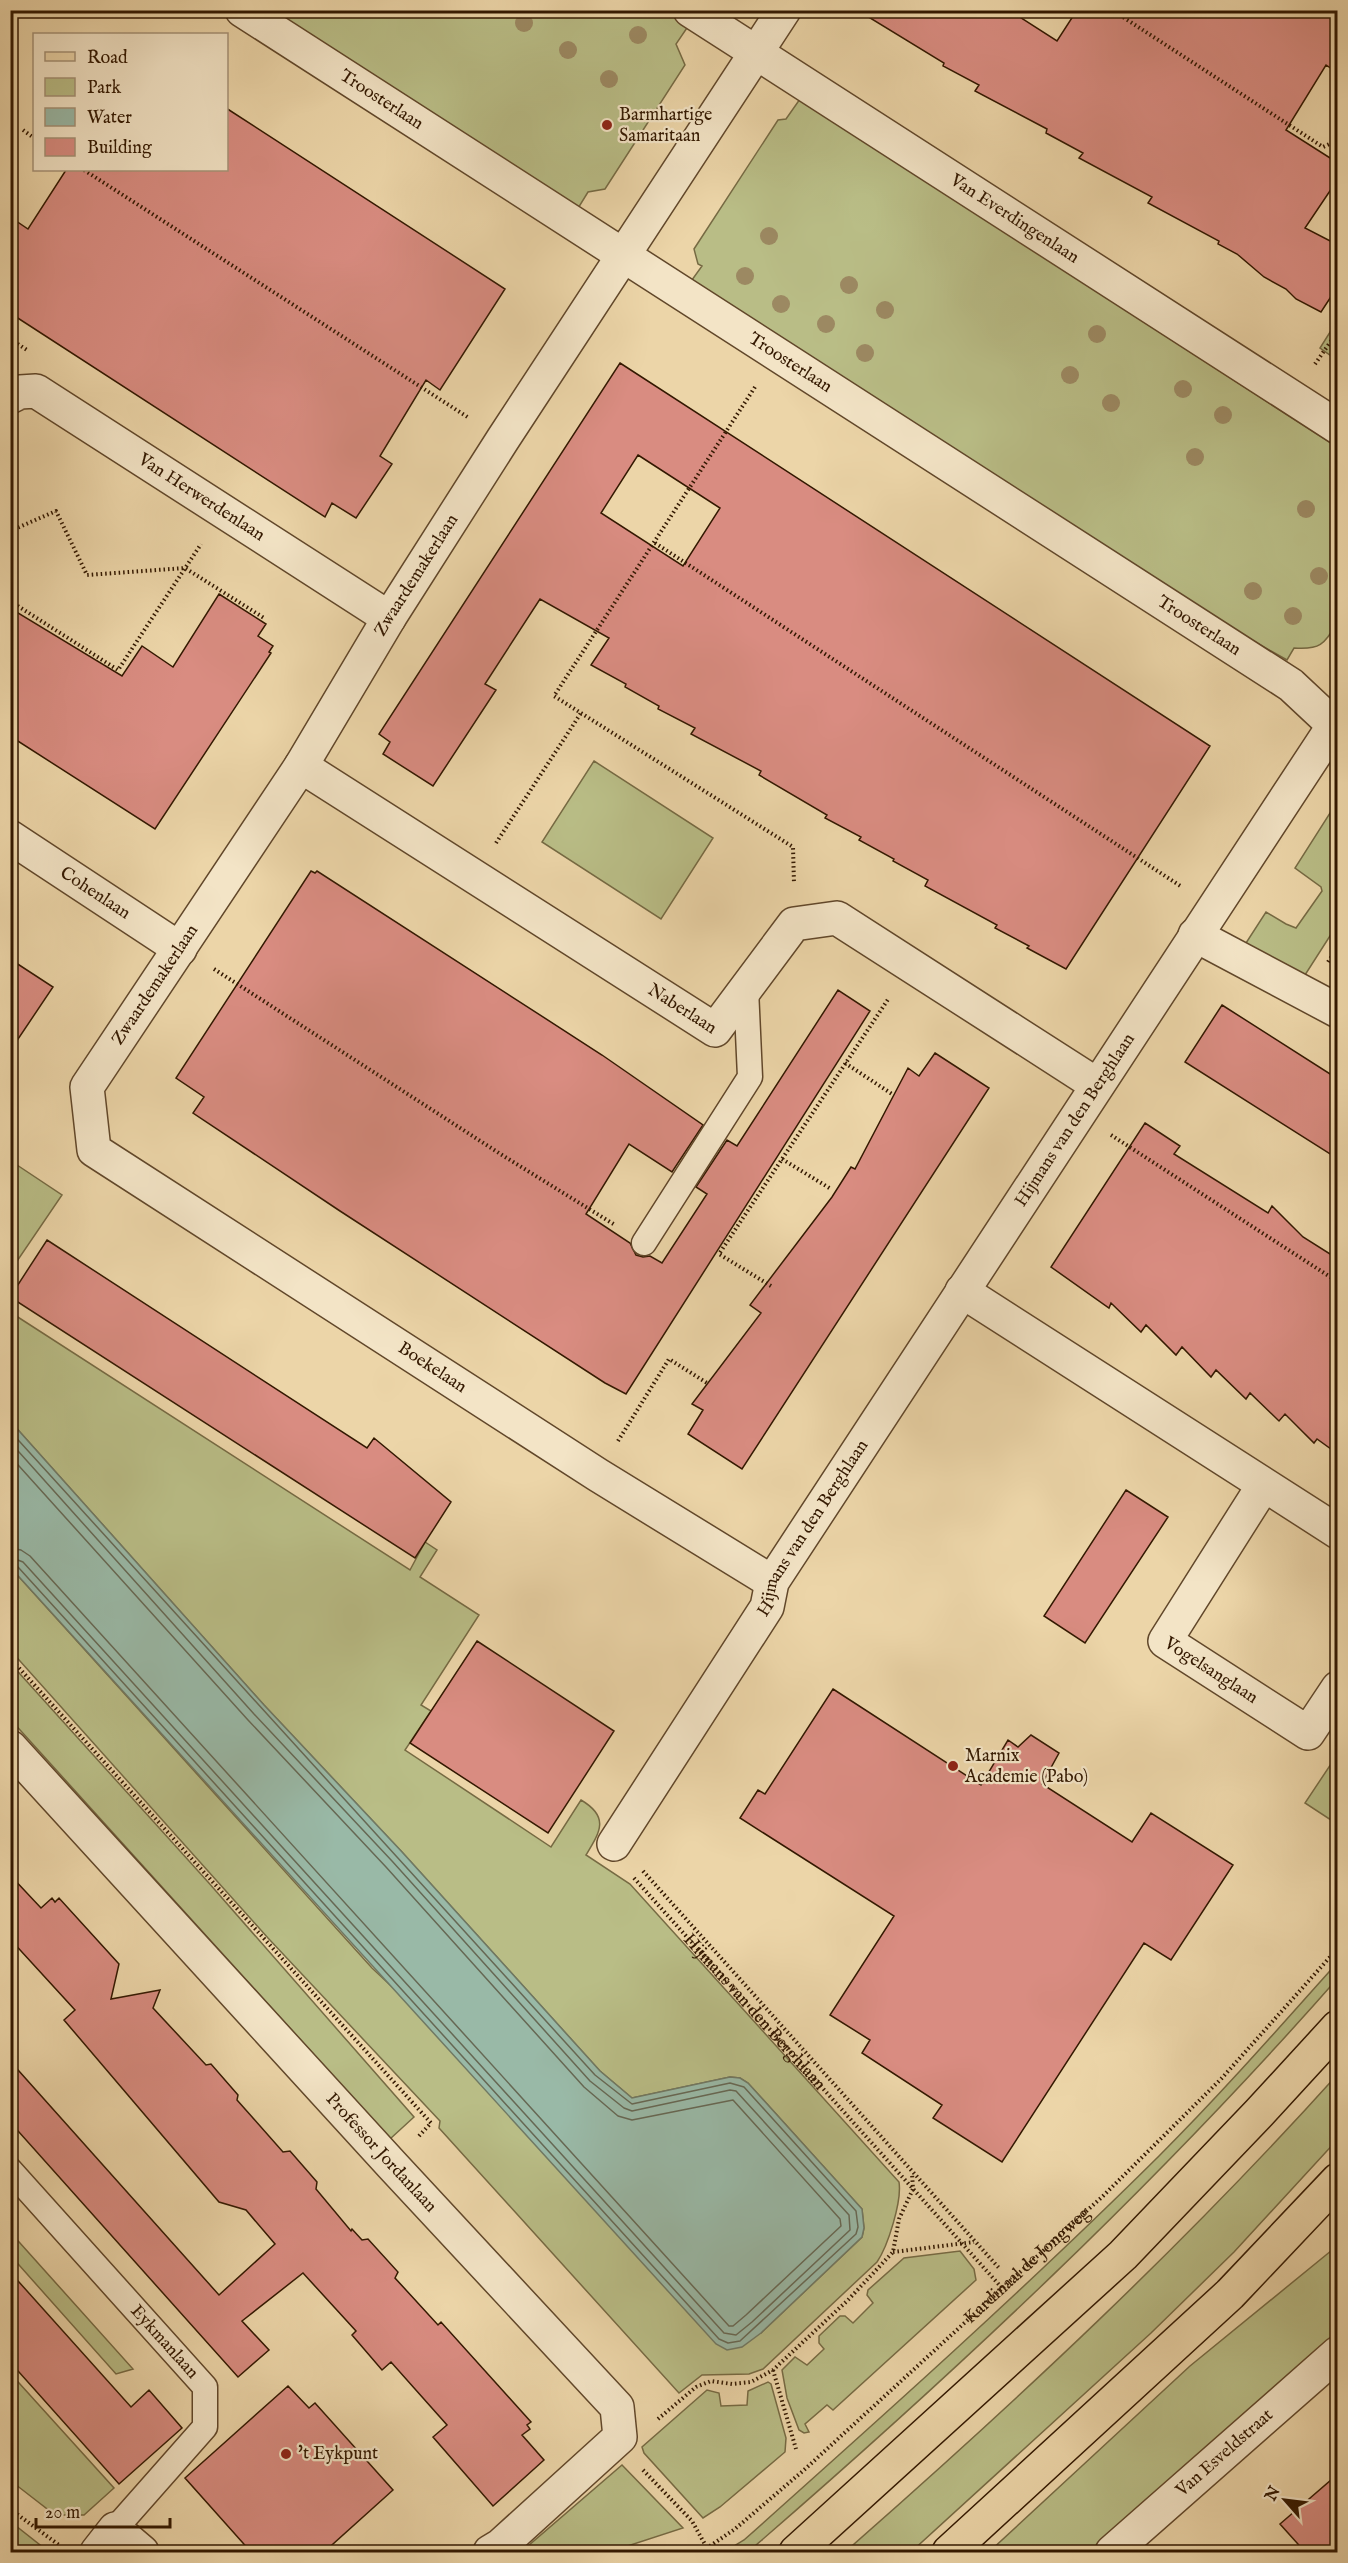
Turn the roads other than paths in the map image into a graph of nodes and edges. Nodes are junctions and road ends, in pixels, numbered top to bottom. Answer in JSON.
{"nodes":[{"id":1,"x":242,"y":10,"type":"edge"},
{"id":2,"x":690,"y":10,"type":"edge"},
{"id":3,"x":784,"y":10,"type":"edge"},
{"id":4,"x":755,"y":54,"type":"junction"},
{"id":5,"x":625,"y":255,"type":"junction"},
{"id":6,"x":10,"y":397,"type":"edge"},
{"id":7,"x":1338,"y":427,"type":"edge"},
{"id":8,"x":389,"y":618,"type":"junction"},
{"id":9,"x":1336,"y":724,"type":"edge"},
{"id":10,"x":301,"y":766,"type":"junction"},
{"id":11,"x":10,"y":837,"type":"edge"},
{"id":12,"x":1195,"y":935,"type":"junction"},
{"id":13,"x":180,"y":949,"type":"junction"},
{"id":14,"x":746,"y":989,"type":"junction"},
{"id":15,"x":1338,"y":1011,"type":"edge"},
{"id":16,"x":1097,"y":1085,"type":"junction"},
{"id":17,"x":94,"y":1150,"type":"joint"},
{"id":18,"x":644,"y":1243,"type":"road end"},
{"id":19,"x":962,"y":1291,"type":"junction"},
{"id":20,"x":1263,"y":1486,"type":"junction"},
{"id":21,"x":1338,"y":1532,"type":"edge"},
{"id":22,"x":772,"y":1582,"type":"junction"},
{"id":23,"x":1338,"y":1688,"type":"edge"},
{"id":24,"x":10,"y":1747,"type":"edge"},
{"id":25,"x":614,"y":1844,"type":"road end"},
{"id":26,"x":1338,"y":2027,"type":"edge"},
{"id":27,"x":10,"y":2170,"type":"edge"},
{"id":28,"x":1338,"y":2180,"type":"edge"},
{"id":29,"x":1338,"y":2353,"type":"edge"},
{"id":30,"x":106,"y":2541,"type":"edge"},
{"id":31,"x":142,"y":2553,"type":"edge"},
{"id":32,"x":489,"y":2553,"type":"edge"},
{"id":33,"x":796,"y":2553,"type":"edge"},
{"id":34,"x":949,"y":2553,"type":"edge"},
{"id":35,"x":1112,"y":2553,"type":"edge"}],
"edges":[{"from":1,"to":5,"type":"street","name":"Troosterlaan"},
{"from":2,"to":4,"type":"street","name":"Van Everdingenlaan"},
{"from":3,"to":4,"type":"street","name":"Zwaardemakerlaan"},
{"from":4,"to":5,"type":"street","name":"Zwaardemakerlaan"},
{"from":4,"to":7,"type":"street","name":"Van Everdingenlaan"},
{"from":5,"to":8,"type":"street","name":"Zwaardemakerlaan"},
{"from":5,"to":9,"type":"street","name":"Troosterlaan"},
{"from":6,"to":8,"type":"street","name":"Van Herwerdenlaan"},
{"from":8,"to":10,"type":"street","name":"Zwaardemakerlaan"},
{"from":9,"to":12,"type":"street","name":"Hijmans van den Berghlaan"},
{"from":10,"to":13,"type":"street","name":"Zwaardemakerlaan"},
{"from":10,"to":14,"type":"street","name":"Naberlaan"},
{"from":11,"to":13,"type":"street","name":"Cohenlaan"},
{"from":12,"to":15,"type":"street"},
{"from":12,"to":16,"type":"street","name":"Hijmans van den Berghlaan"},
{"from":13,"to":17,"type":"street","name":"Zwaardemakerlaan"},
{"from":14,"to":16,"type":"street","name":"Naberlaan"},
{"from":14,"to":18,"type":"lane"},
{"from":16,"to":19,"type":"street","name":"Hijmans van den Berghlaan"},
{"from":17,"to":22,"type":"street","name":"Boekelaan"},
{"from":19,"to":20,"type":"street"},
{"from":19,"to":22,"type":"street","name":"Hijmans van den Berghlaan"},
{"from":20,"to":21,"type":"street"},
{"from":20,"to":23,"type":"street","name":"Vogelsanglaan"},
{"from":22,"to":25,"type":"street","name":"Hijmans van den Berghlaan"},
{"from":24,"to":32,"type":"street","name":"Professor Jordanlaan"},
{"from":26,"to":33,"type":"main road"},
{"from":27,"to":30,"type":"lane","name":"Eykmanlaan"},
{"from":28,"to":34,"type":"main road"},
{"from":29,"to":35,"type":"street","name":"Van Esveldstraat"},
{"from":30,"to":31,"type":"street"}]}
